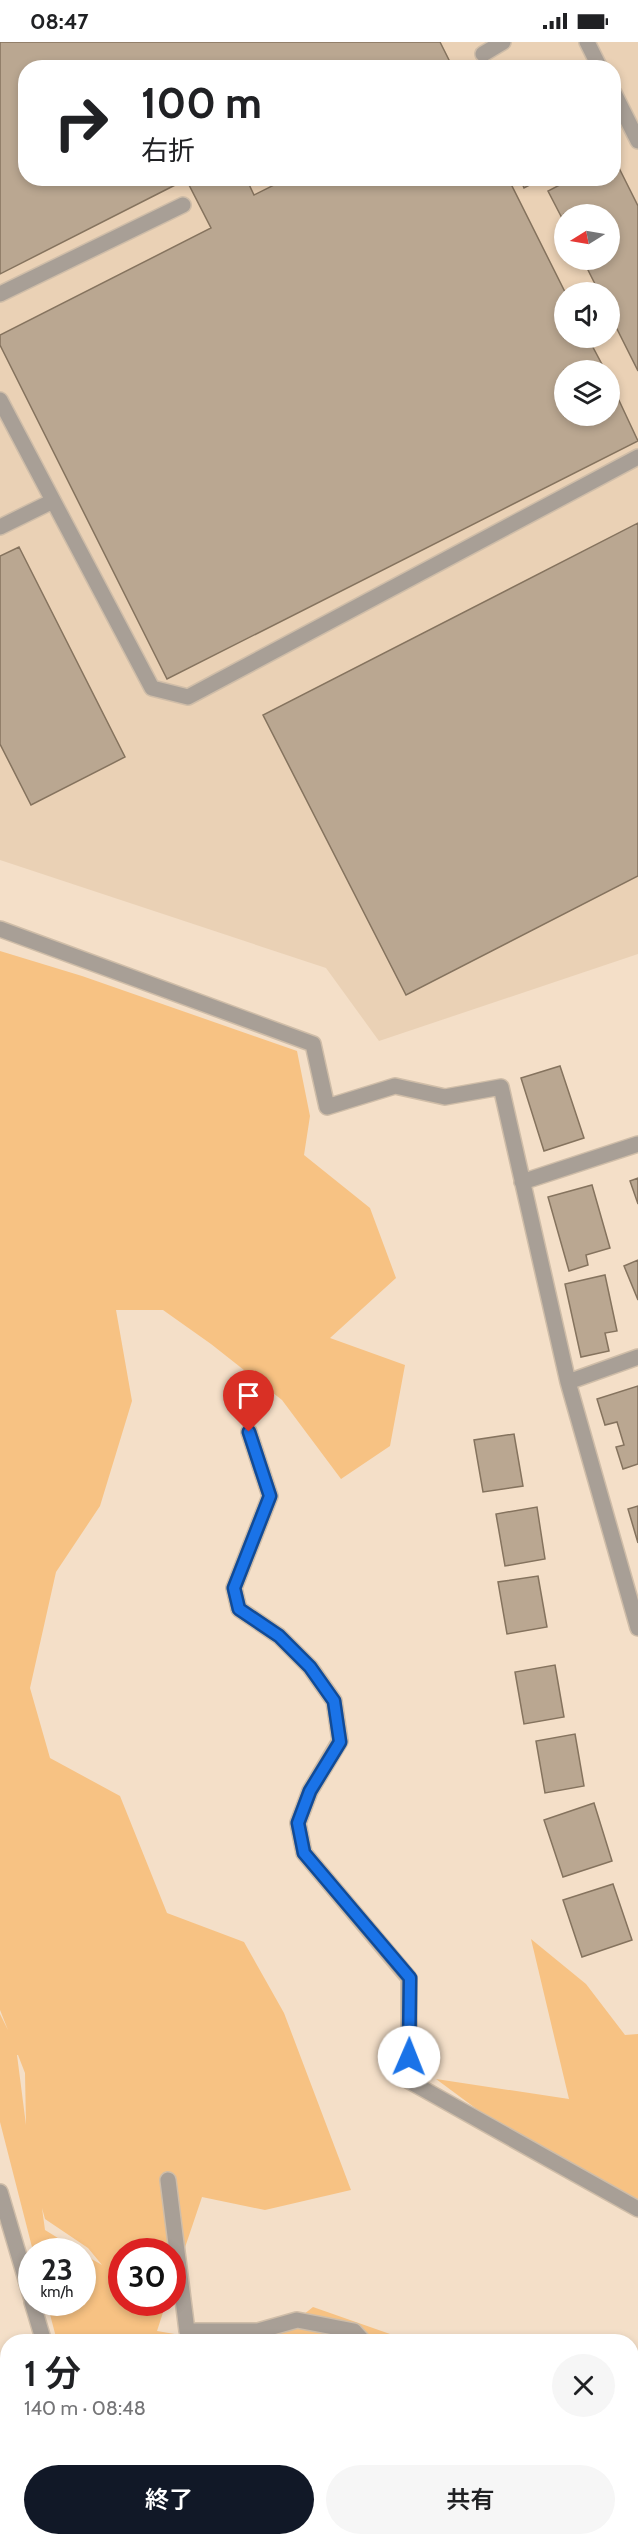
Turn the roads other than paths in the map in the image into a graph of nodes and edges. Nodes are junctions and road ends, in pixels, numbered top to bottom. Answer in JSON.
{"nodes":[{"id":1,"x":503,"y":42,"type":"edge"},
{"id":2,"x":587,"y":42,"type":"edge"},
{"id":3,"x":483,"y":54,"type":"dead end"},
{"id":4,"x":596,"y":60,"type":"edge"},
{"id":5,"x":621,"y":107,"type":"edge"},
{"id":6,"x":638,"y":141,"type":"edge"},
{"id":7,"x":183,"y":205,"type":"dead end"},
{"id":8,"x":0,"y":294,"type":"edge"},
{"id":9,"x":0,"y":400,"type":"edge"},
{"id":10,"x":638,"y":457,"type":"edge"},
{"id":11,"x":53,"y":501,"type":"junction"},
{"id":12,"x":0,"y":527,"type":"edge"},
{"id":13,"x":0,"y":929,"type":"edge"},
{"id":14,"x":638,"y":1144,"type":"edge"},
{"id":15,"x":522,"y":1182,"type":"junction"},
{"id":16,"x":638,"y":1357,"type":"edge"},
{"id":17,"x":568,"y":1382,"type":"junction"},
{"id":18,"x":249,"y":1432,"type":"dead end"},
{"id":19,"x":633,"y":1590,"type":"edge"},
{"id":20,"x":638,"y":1628,"type":"edge"},
{"id":21,"x":168,"y":2180,"type":"dead end"},
{"id":22,"x":0,"y":2192,"type":"edge"},
{"id":23,"x":638,"y":2209,"type":"edge"},
{"id":24,"x":18,"y":2253,"type":"edge"},
{"id":25,"x":36,"y":2316,"type":"edge"},
{"id":26,"x":42,"y":2334,"type":"edge"},
{"id":27,"x":357,"y":2334,"type":"edge"}],
"edges":[{"from":1,"to":3,"type":"street"},
{"from":2,"to":4,"type":"street"},
{"from":5,"to":6,"type":"street"},
{"from":7,"to":8,"type":"street"},
{"from":9,"to":11,"type":"street"},
{"from":10,"to":11,"type":"street"},
{"from":11,"to":12,"type":"street"},
{"from":13,"to":15,"type":"street"},
{"from":14,"to":15,"type":"street"},
{"from":15,"to":17,"type":"street"},
{"from":16,"to":17,"type":"street"},
{"from":17,"to":19,"type":"street"},
{"from":18,"to":23,"type":"street"},
{"from":19,"to":20,"type":"street"},
{"from":21,"to":27,"type":"street"},
{"from":22,"to":24,"type":"street"},
{"from":25,"to":26,"type":"street"}]}
